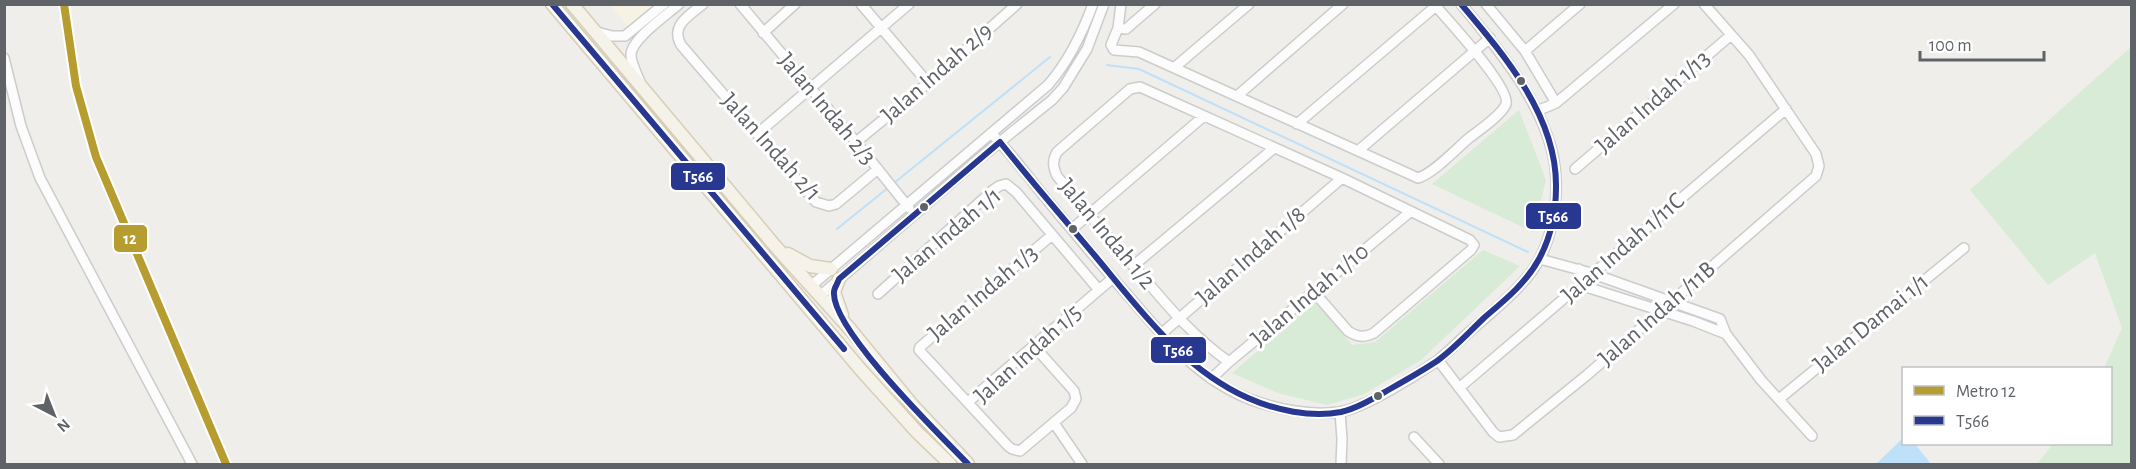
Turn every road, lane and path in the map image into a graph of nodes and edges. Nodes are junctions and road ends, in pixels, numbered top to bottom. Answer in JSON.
{"nodes":[{"id":1,"x":552,"y":4,"type":"edge"},
{"id":2,"x":572,"y":4,"type":"edge"},
{"id":3,"x":664,"y":4,"type":"edge"},
{"id":4,"x":679,"y":4,"type":"edge"},
{"id":5,"x":703,"y":4,"type":"edge"},
{"id":6,"x":740,"y":4,"type":"edge"},
{"id":7,"x":795,"y":4,"type":"edge"},
{"id":8,"x":861,"y":4,"type":"edge"},
{"id":9,"x":909,"y":4,"type":"edge"},
{"id":10,"x":1093,"y":4,"type":"edge"},
{"id":11,"x":1104,"y":4,"type":"edge"},
{"id":12,"x":1121,"y":4,"type":"edge"},
{"id":13,"x":1155,"y":4,"type":"edge"},
{"id":14,"x":1250,"y":4,"type":"edge"},
{"id":15,"x":1343,"y":4,"type":"edge"},
{"id":16,"x":1461,"y":4,"type":"edge"},
{"id":17,"x":1580,"y":4,"type":"edge"},
{"id":18,"x":1674,"y":4,"type":"edge"},
{"id":19,"x":1704,"y":4,"type":"edge"},
{"id":20,"x":1435,"y":5,"type":"edge"},
{"id":21,"x":1487,"y":5,"type":"edge"},
{"id":22,"x":1013,"y":6,"type":"edge"},
{"id":23,"x":881,"y":28,"type":"junction"},
{"id":24,"x":1118,"y":28,"type":"junction"},
{"id":25,"x":597,"y":32,"type":"junction"},
{"id":26,"x":763,"y":33,"type":"junction"},
{"id":27,"x":1731,"y":35,"type":"junction"},
{"id":28,"x":1490,"y":38,"type":"junction"},
{"id":29,"x":1475,"y":51,"type":"junction"},
{"id":30,"x":1525,"y":51,"type":"junction"},
{"id":31,"x":4,"y":58,"type":"edge"},
{"id":32,"x":1175,"y":67,"type":"junction"},
{"id":33,"x":928,"y":82,"type":"junction"},
{"id":34,"x":640,"y":84,"type":"junction"},
{"id":35,"x":811,"y":89,"type":"junction"},
{"id":36,"x":1237,"y":96,"type":"junction"},
{"id":37,"x":1556,"y":103,"type":"junction"},
{"id":38,"x":1786,"y":109,"type":"junction"},
{"id":39,"x":1537,"y":111,"type":"junction"},
{"id":40,"x":1204,"y":116,"type":"junction"},
{"id":41,"x":1297,"y":124,"type":"junction"},
{"id":42,"x":991,"y":133,"type":"junction"},
{"id":43,"x":757,"y":134,"type":"junction"},
{"id":44,"x":856,"y":142,"type":"junction"},
{"id":45,"x":1000,"y":142,"type":"junction"},
{"id":46,"x":1273,"y":148,"type":"junction"},
{"id":47,"x":1359,"y":150,"type":"junction"},
{"id":48,"x":878,"y":169,"type":"junction"},
{"id":49,"x":1575,"y":169,"type":"dead end"},
{"id":50,"x":1342,"y":178,"type":"junction"},
{"id":51,"x":906,"y":205,"type":"junction"},
{"id":52,"x":1410,"y":212,"type":"junction"},
{"id":53,"x":914,"y":214,"type":"junction"},
{"id":54,"x":1089,"y":216,"type":"junction"},
{"id":55,"x":1072,"y":229,"type":"junction"},
{"id":56,"x":1052,"y":235,"type":"junction"},
{"id":57,"x":776,"y":247,"type":"junction"},
{"id":58,"x":1964,"y":248,"type":"dead end"},
{"id":59,"x":1540,"y":259,"type":"junction"},
{"id":60,"x":1133,"y":266,"type":"junction"},
{"id":61,"x":831,"y":269,"type":"junction"},
{"id":62,"x":1579,"y":269,"type":"junction"},
{"id":63,"x":778,"y":270,"type":"junction"},
{"id":64,"x":1591,"y":273,"type":"junction"},
{"id":65,"x":1113,"y":278,"type":"junction"},
{"id":66,"x":839,"y":279,"type":"junction"},
{"id":67,"x":1580,"y":285,"type":"junction"},
{"id":68,"x":1099,"y":290,"type":"junction"},
{"id":69,"x":1314,"y":292,"type":"junction"},
{"id":70,"x":814,"y":293,"type":"junction"},
{"id":71,"x":878,"y":294,"type":"dead end"},
{"id":72,"x":1670,"y":301,"type":"junction"},
{"id":73,"x":1659,"y":311,"type":"junction"},
{"id":74,"x":1178,"y":319,"type":"junction"},
{"id":75,"x":850,"y":329,"type":"junction"},
{"id":76,"x":1161,"y":334,"type":"junction"},
{"id":77,"x":1726,"y":334,"type":"junction"},
{"id":78,"x":834,"y":338,"type":"junction"},
{"id":79,"x":1033,"y":345,"type":"junction"},
{"id":80,"x":1438,"y":360,"type":"junction"},
{"id":81,"x":1229,"y":362,"type":"junction"},
{"id":82,"x":1211,"y":379,"type":"junction"},
{"id":83,"x":1460,"y":387,"type":"junction"},
{"id":84,"x":1779,"y":399,"type":"junction"},
{"id":85,"x":968,"y":402,"type":"junction"},
{"id":86,"x":1340,"y":412,"type":"junction"},
{"id":87,"x":1054,"y":423,"type":"junction"},
{"id":88,"x":1812,"y":436,"type":"dead end"},
{"id":89,"x":1414,"y":437,"type":"dead end"},
{"id":90,"x":192,"y":465,"type":"edge"},
{"id":91,"x":950,"y":465,"type":"edge"},
{"id":92,"x":968,"y":465,"type":"edge"},
{"id":93,"x":1082,"y":465,"type":"edge"},
{"id":94,"x":1341,"y":465,"type":"edge"},
{"id":95,"x":1439,"y":465,"type":"edge"}],
"edges":[{"from":1,"to":63,"type":"main road"},
{"from":2,"to":25,"type":"main road"},
{"from":3,"to":25,"type":"street"},
{"from":4,"to":34,"type":"street"},
{"from":5,"to":43,"type":"street","name":"Jalan Indah 2/1"},
{"from":6,"to":26,"type":"street","name":"Jalan Indah 2/3"},
{"from":7,"to":26,"type":"street"},
{"from":8,"to":23,"type":"street"},
{"from":9,"to":23,"type":"street"},
{"from":10,"to":42,"type":"street"},
{"from":11,"to":45,"type":"street"},
{"from":12,"to":24,"type":"street"},
{"from":13,"to":24,"type":"street"},
{"from":14,"to":32,"type":"street"},
{"from":15,"to":36,"type":"street"},
{"from":16,"to":28,"type":"street"},
{"from":17,"to":30,"type":"street"},
{"from":18,"to":37,"type":"street"},
{"from":19,"to":27,"type":"street"},
{"from":20,"to":29,"type":"street"},
{"from":20,"to":41,"type":"street"},
{"from":21,"to":30,"type":"street"},
{"from":22,"to":33,"type":"street","name":"Jalan Indah 2/9"},
{"from":23,"to":33,"type":"street"},
{"from":23,"to":35,"type":"street"},
{"from":24,"to":32,"type":"street"},
{"from":25,"to":34,"type":"main road"},
{"from":26,"to":35,"type":"street","name":"Jalan Indah 2/3"},
{"from":27,"to":38,"type":"street"},
{"from":27,"to":49,"type":"street","name":"Jalan Indah 1/13"},
{"from":28,"to":29,"type":"street"},
{"from":28,"to":39,"type":"street"},
{"from":29,"to":47,"type":"street"},
{"from":29,"to":47,"type":"street"},
{"from":30,"to":37,"type":"street"},
{"from":31,"to":90,"type":"street"},
{"from":32,"to":36,"type":"street"},
{"from":33,"to":44,"type":"street","name":"Jalan Indah 2/9"},
{"from":34,"to":57,"type":"main road"},
{"from":35,"to":43,"type":"street"},
{"from":35,"to":44,"type":"street","name":"Jalan Indah 2/3"},
{"from":36,"to":41,"type":"street"},
{"from":37,"to":39,"type":"street"},
{"from":38,"to":64,"type":"street","name":"Jalan Indah 1/11C"},
{"from":38,"to":72,"type":"street","name":"Jalan Indah /11B"},
{"from":39,"to":59,"type":"street"},
{"from":40,"to":46,"type":"street"},
{"from":40,"to":54,"type":"street"},
{"from":40,"to":54,"type":"street","name":"Jalan Indah 1/2"},
{"from":41,"to":47,"type":"street"},
{"from":42,"to":45,"type":"street"},
{"from":42,"to":51,"type":"street"},
{"from":43,"to":48,"type":"street","name":"Jalan Indah 2/1"},
{"from":44,"to":48,"type":"street","name":"Jalan Indah 2/3"},
{"from":45,"to":53,"type":"street"},
{"from":45,"to":55,"type":"street"},
{"from":46,"to":50,"type":"street"},
{"from":46,"to":60,"type":"street"},
{"from":48,"to":51,"type":"street","name":"Jalan Indah 2/3"},
{"from":50,"to":52,"type":"street"},
{"from":50,"to":74,"type":"street","name":"Jalan Indah 1/8"},
{"from":51,"to":53,"type":"street","name":"Jalan Indah 2/3"},
{"from":51,"to":61,"type":"street"},
{"from":52,"to":69,"type":"street","name":"Jalan Indah 1/10"},
{"from":52,"to":69,"type":"street"},
{"from":53,"to":66,"type":"street"},
{"from":54,"to":55,"type":"street"},
{"from":54,"to":60,"type":"street","name":"Jalan Indah 1/2"},
{"from":55,"to":65,"type":"street"},
{"from":56,"to":68,"type":"street"},
{"from":56,"to":71,"type":"street","name":"Jalan Indah 1/1"},
{"from":56,"to":85,"type":"street","name":"Jalan Indah 1/3"},
{"from":57,"to":61,"type":"main road"},
{"from":57,"to":70,"type":"main road"},
{"from":58,"to":84,"type":"street","name":"Jalan Damai 1/1"},
{"from":59,"to":62,"type":"street"},
{"from":59,"to":80,"type":"street"},
{"from":60,"to":74,"type":"street","name":"Jalan Indah 1/2"},
{"from":61,"to":70,"type":"street"},
{"from":62,"to":64,"type":"street"},
{"from":62,"to":67,"type":"street"},
{"from":63,"to":70,"type":"main road"},
{"from":63,"to":78,"type":"main road"},
{"from":64,"to":67,"type":"street","name":"Jalan Indah 1/11C"},
{"from":64,"to":72,"type":"street"},
{"from":65,"to":68,"type":"street","name":"Jalan Indah 1/5"},
{"from":65,"to":76,"type":"street"},
{"from":66,"to":70,"type":"street"},
{"from":66,"to":75,"type":"main road"},
{"from":67,"to":73,"type":"street"},
{"from":67,"to":83,"type":"street","name":"Jalan Indah 1/11C"},
{"from":68,"to":79,"type":"street","name":"Jalan Indah 1/5"},
{"from":69,"to":81,"type":"street","name":"Jalan Indah 1/10"},
{"from":70,"to":75,"type":"main road"},
{"from":70,"to":78,"type":"main road"},
{"from":72,"to":73,"type":"street","name":"Jalan Indah /11B"},
{"from":72,"to":77,"type":"street"},
{"from":73,"to":77,"type":"street"},
{"from":73,"to":83,"type":"street","name":"Jalan Indah /11B"},
{"from":74,"to":76,"type":"street","name":"Jalan Indah 1/8"},
{"from":74,"to":81,"type":"street","name":"Jalan Indah 1/2"},
{"from":75,"to":92,"type":"main road"},
{"from":76,"to":82,"type":"street"},
{"from":77,"to":84,"type":"street"},
{"from":78,"to":91,"type":"main road"},
{"from":79,"to":85,"type":"street","name":"Jalan Indah 1/5"},
{"from":79,"to":87,"type":"street"},
{"from":80,"to":83,"type":"street"},
{"from":80,"to":86,"type":"street"},
{"from":81,"to":82,"type":"street","name":"Jalan Indah 1/10"},
{"from":82,"to":86,"type":"street"},
{"from":84,"to":88,"type":"street"},
{"from":85,"to":87,"type":"street","name":"Jalan Indah 1/5"},
{"from":86,"to":94,"type":"street"},
{"from":87,"to":93,"type":"street"},
{"from":89,"to":95,"type":"street"}]}
